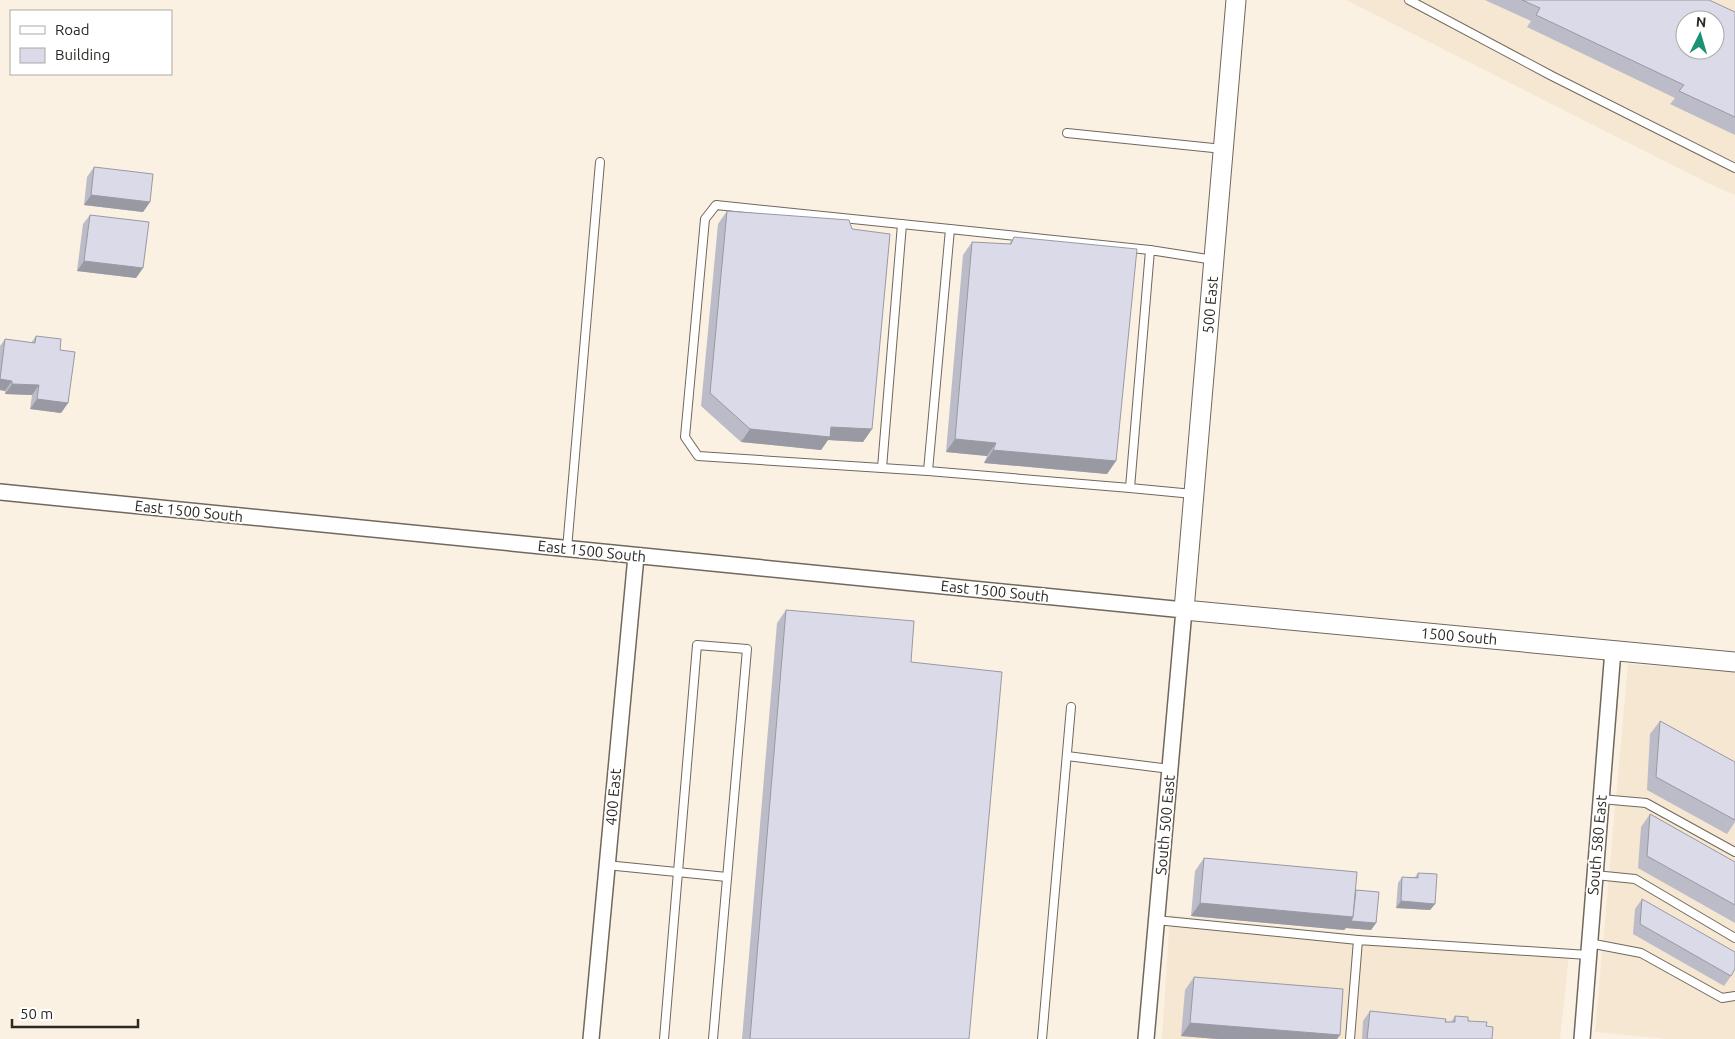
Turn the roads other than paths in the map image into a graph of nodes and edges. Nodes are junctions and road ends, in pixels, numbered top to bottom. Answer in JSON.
{"nodes":[{"id":1,"x":1236,"y":0,"type":"edge"},
{"id":2,"x":1409,"y":0,"type":"edge"},
{"id":3,"x":1067,"y":133,"type":"dead end"},
{"id":4,"x":1223,"y":149,"type":"junction"},
{"id":5,"x":600,"y":162,"type":"dead end"},
{"id":6,"x":1735,"y":168,"type":"edge"},
{"id":7,"x":902,"y":224,"type":"junction"},
{"id":8,"x":950,"y":229,"type":"junction"},
{"id":9,"x":1150,"y":250,"type":"junction"},
{"id":10,"x":1214,"y":260,"type":"junction"},
{"id":11,"x":882,"y":468,"type":"junction"},
{"id":12,"x":928,"y":471,"type":"junction"},
{"id":13,"x":1130,"y":488,"type":"junction"},
{"id":14,"x":0,"y":492,"type":"edge"},
{"id":15,"x":1194,"y":494,"type":"junction"},
{"id":16,"x":567,"y":548,"type":"junction"},
{"id":17,"x":636,"y":556,"type":"junction"},
{"id":18,"x":1184,"y":610,"type":"junction"},
{"id":19,"x":1613,"y":650,"type":"junction"},
{"id":20,"x":1735,"y":662,"type":"edge"},
{"id":21,"x":1071,"y":707,"type":"dead end"},
{"id":22,"x":1067,"y":756,"type":"junction"},
{"id":23,"x":1170,"y":768,"type":"junction"},
{"id":24,"x":1601,"y":800,"type":"junction"},
{"id":25,"x":1735,"y":852,"type":"edge"},
{"id":26,"x":606,"y":865,"type":"junction"},
{"id":27,"x":678,"y":872,"type":"junction"},
{"id":28,"x":1595,"y":875,"type":"junction"},
{"id":29,"x":727,"y":876,"type":"junction"},
{"id":30,"x":1156,"y":920,"type":"junction"},
{"id":31,"x":1735,"y":938,"type":"edge"},
{"id":32,"x":1358,"y":940,"type":"junction"},
{"id":33,"x":1589,"y":949,"type":"junction"},
{"id":34,"x":1735,"y":996,"type":"edge"},
{"id":35,"x":591,"y":1039,"type":"edge"},
{"id":36,"x":664,"y":1039,"type":"edge"},
{"id":37,"x":713,"y":1039,"type":"edge"},
{"id":38,"x":1042,"y":1039,"type":"edge"},
{"id":39,"x":1146,"y":1039,"type":"edge"},
{"id":40,"x":1350,"y":1039,"type":"edge"},
{"id":41,"x":1582,"y":1039,"type":"edge"}],
"edges":[{"from":1,"to":4,"type":"street","name":"500 East"},
{"from":2,"to":6,"type":"lane"},
{"from":3,"to":4,"type":"lane"},
{"from":4,"to":10,"type":"street","name":"500 East"},
{"from":5,"to":16,"type":"lane"},
{"from":7,"to":8,"type":"lane"},
{"from":7,"to":11,"type":"lane"},
{"from":7,"to":11,"type":"lane"},
{"from":8,"to":9,"type":"lane"},
{"from":8,"to":12,"type":"lane"},
{"from":9,"to":10,"type":"lane"},
{"from":9,"to":13,"type":"lane"},
{"from":10,"to":15,"type":"street","name":"500 East"},
{"from":11,"to":12,"type":"lane"},
{"from":12,"to":13,"type":"lane"},
{"from":13,"to":15,"type":"lane"},
{"from":14,"to":16,"type":"street","name":"East 1500 South"},
{"from":15,"to":18,"type":"street","name":"500 East"},
{"from":16,"to":17,"type":"street","name":"East 1500 South"},
{"from":17,"to":18,"type":"street","name":"East 1500 South"},
{"from":17,"to":26,"type":"street","name":"400 East"},
{"from":18,"to":19,"type":"street","name":"1500 South"},
{"from":18,"to":23,"type":"street","name":"South 500 East"},
{"from":19,"to":20,"type":"street","name":"1500 South"},
{"from":19,"to":24,"type":"street","name":"South 580 East"},
{"from":21,"to":22,"type":"lane"},
{"from":22,"to":23,"type":"lane"},
{"from":22,"to":38,"type":"lane"},
{"from":23,"to":30,"type":"street","name":"South 500 East"},
{"from":24,"to":25,"type":"lane"},
{"from":24,"to":28,"type":"street","name":"South 580 East"},
{"from":26,"to":27,"type":"lane"},
{"from":26,"to":35,"type":"street","name":"400 East"},
{"from":27,"to":29,"type":"lane"},
{"from":27,"to":29,"type":"lane"},
{"from":27,"to":36,"type":"lane"},
{"from":28,"to":31,"type":"lane"},
{"from":28,"to":33,"type":"street","name":"South 580 East"},
{"from":29,"to":37,"type":"lane"},
{"from":30,"to":32,"type":"lane"},
{"from":30,"to":39,"type":"street","name":"South 500 East"},
{"from":32,"to":33,"type":"lane"},
{"from":32,"to":40,"type":"lane"},
{"from":33,"to":34,"type":"lane"},
{"from":33,"to":41,"type":"street","name":"South 580 East"}]}
